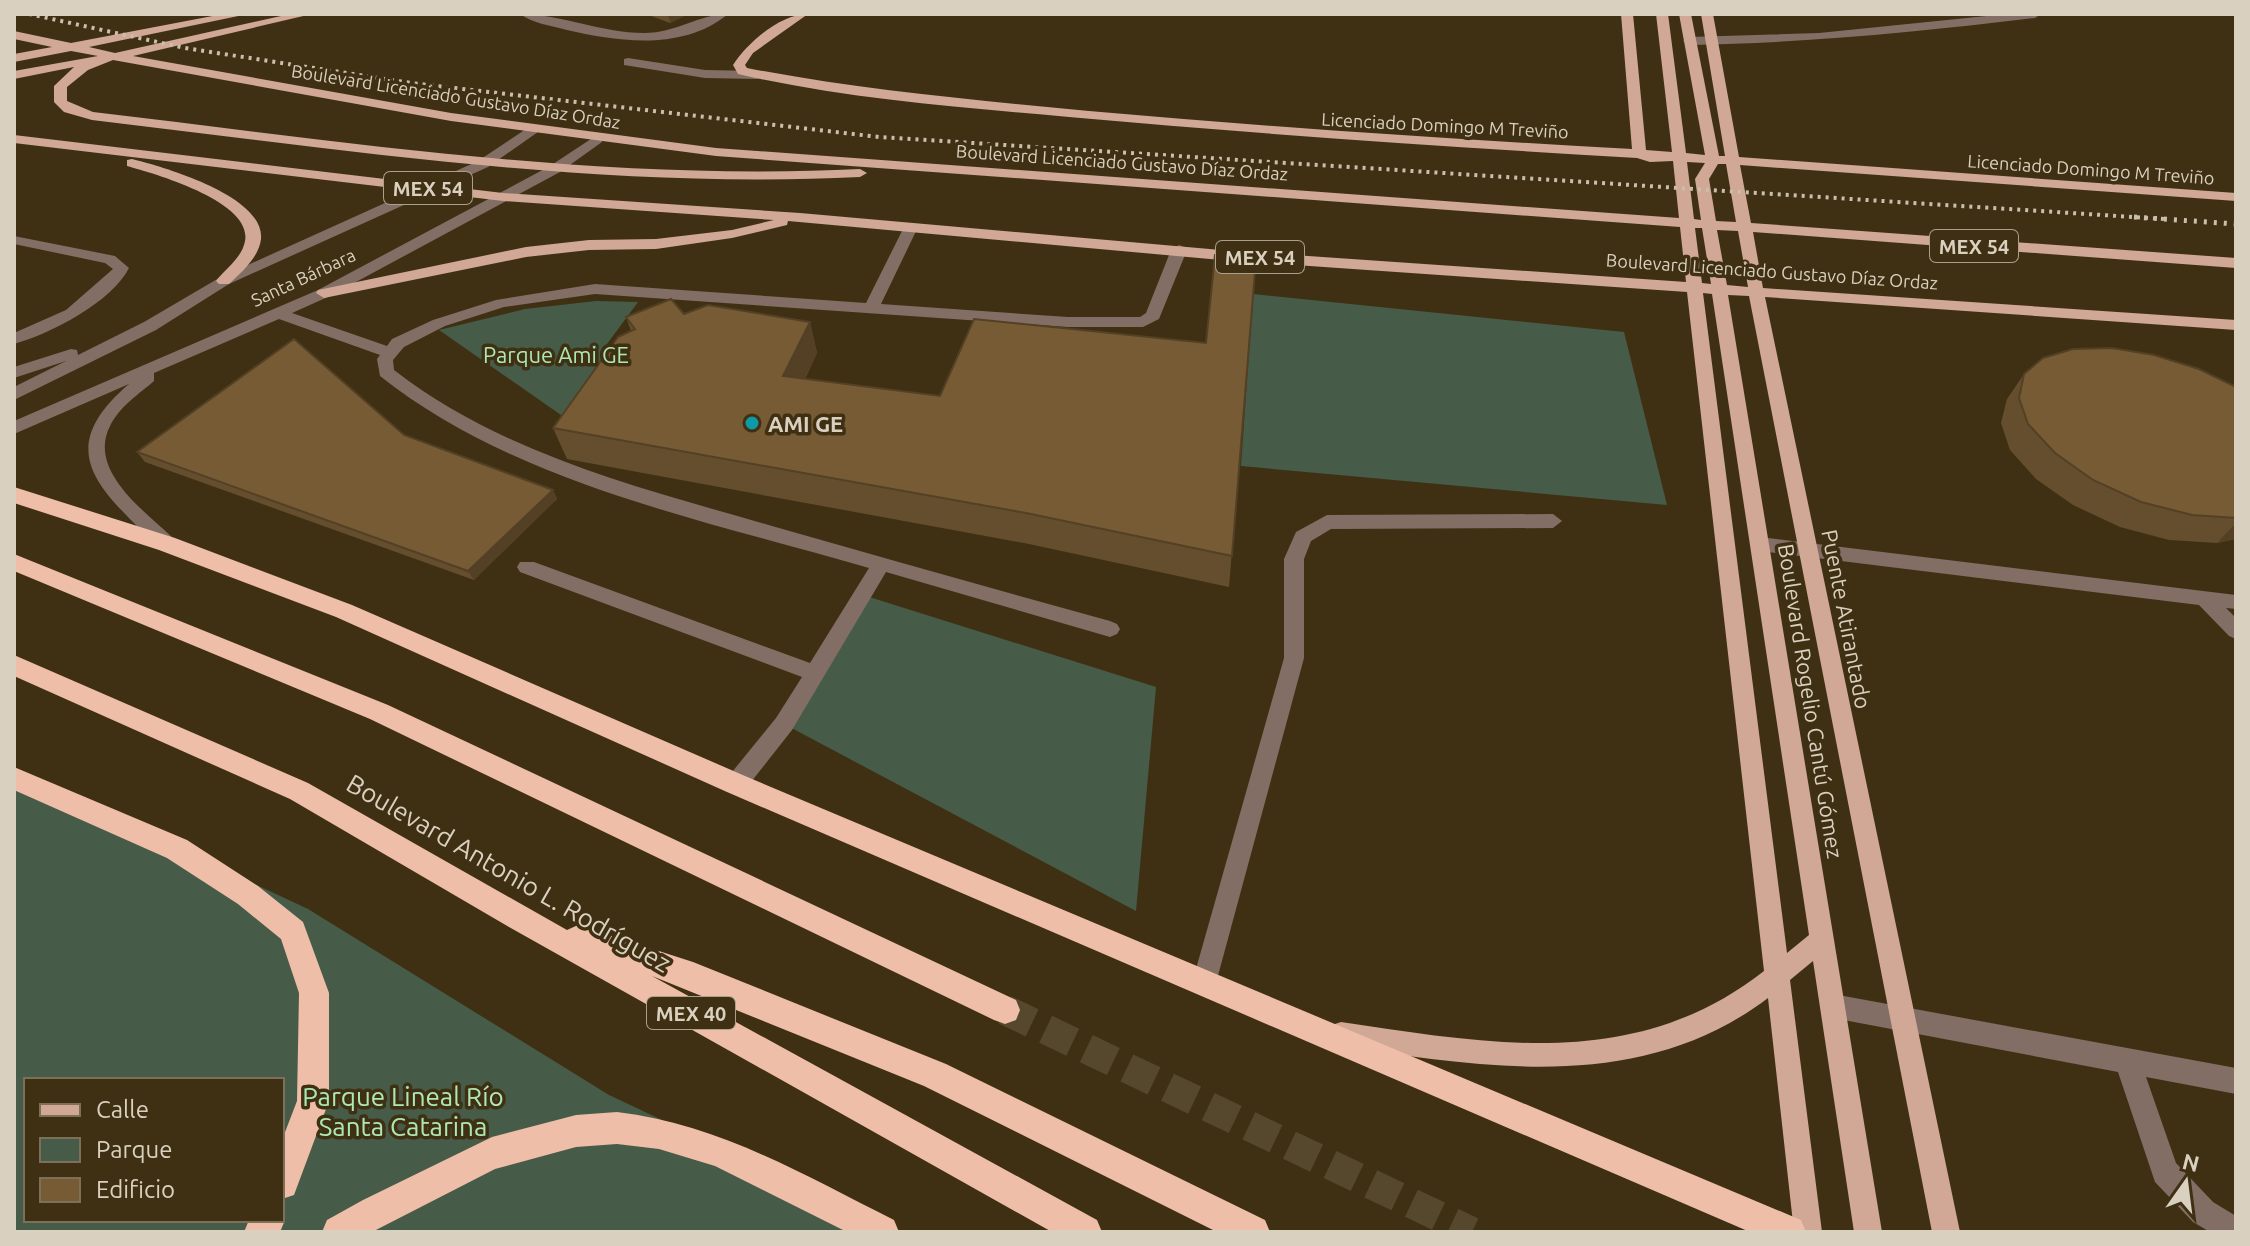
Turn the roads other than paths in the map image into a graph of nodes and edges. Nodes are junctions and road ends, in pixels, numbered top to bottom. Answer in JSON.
{"nodes":[{"id":1,"x":242,"y":14,"type":"edge"},
{"id":2,"x":306,"y":14,"type":"edge"},
{"id":3,"x":526,"y":14,"type":"edge"},
{"id":4,"x":722,"y":14,"type":"edge"},
{"id":5,"x":802,"y":14,"type":"edge"},
{"id":6,"x":1627,"y":14,"type":"edge"},
{"id":7,"x":1662,"y":14,"type":"edge"},
{"id":8,"x":1685,"y":14,"type":"edge"},
{"id":9,"x":1707,"y":14,"type":"edge"},
{"id":10,"x":2035,"y":14,"type":"edge"},
{"id":11,"x":14,"y":35,"type":"edge"},
{"id":12,"x":1689,"y":41,"type":"junction"},
{"id":13,"x":112,"y":56,"type":"junction"},
{"id":14,"x":14,"y":58,"type":"edge"},
{"id":15,"x":628,"y":62,"type":"dead end"},
{"id":16,"x":14,"y":75,"type":"edge"},
{"id":17,"x":757,"y":75,"type":"junction"},
{"id":18,"x":531,"y":132,"type":"junction"},
{"id":19,"x":14,"y":139,"type":"edge"},
{"id":20,"x":597,"y":139,"type":"junction"},
{"id":21,"x":58,"y":145,"type":"junction"},
{"id":22,"x":1639,"y":154,"type":"junction"},
{"id":23,"x":1713,"y":161,"type":"junction"},
{"id":24,"x":483,"y":164,"type":"junction"},
{"id":25,"x":910,"y":167,"type":"junction"},
{"id":26,"x":555,"y":169,"type":"junction"},
{"id":27,"x":1702,"y":179,"type":"junction"},
{"id":28,"x":430,"y":189,"type":"junction"},
{"id":29,"x":503,"y":197,"type":"junction"},
{"id":30,"x":2236,"y":197,"type":"edge"},
{"id":31,"x":800,"y":217,"type":"junction"},
{"id":32,"x":911,"y":227,"type":"junction"},
{"id":33,"x":1712,"y":227,"type":"junction"},
{"id":34,"x":14,"y":240,"type":"edge"},
{"id":35,"x":1179,"y":250,"type":"junction"},
{"id":36,"x":2236,"y":263,"type":"edge"},
{"id":37,"x":224,"y":281,"type":"junction"},
{"id":38,"x":1721,"y":287,"type":"junction"},
{"id":39,"x":324,"y":293,"type":"junction"},
{"id":40,"x":871,"y":308,"type":"junction"},
{"id":41,"x":278,"y":313,"type":"junction"},
{"id":42,"x":2236,"y":325,"type":"edge"},
{"id":43,"x":150,"y":326,"type":"junction"},
{"id":44,"x":14,"y":339,"type":"edge"},
{"id":45,"x":388,"y":352,"type":"junction"},
{"id":46,"x":179,"y":354,"type":"junction"},
{"id":47,"x":14,"y":373,"type":"edge"},
{"id":48,"x":14,"y":394,"type":"edge"},
{"id":49,"x":14,"y":428,"type":"edge"},
{"id":50,"x":14,"y":495,"type":"edge"},
{"id":51,"x":1553,"y":521,"type":"dead end"},
{"id":52,"x":167,"y":544,"type":"junction"},
{"id":53,"x":1760,"y":544,"type":"junction"},
{"id":54,"x":14,"y":562,"type":"edge"},
{"id":55,"x":881,"y":564,"type":"junction"},
{"id":56,"x":527,"y":567,"type":"dead end"},
{"id":57,"x":2204,"y":598,"type":"junction"},
{"id":58,"x":2236,"y":602,"type":"edge"},
{"id":59,"x":1110,"y":629,"type":"dead end"},
{"id":60,"x":2236,"y":631,"type":"edge"},
{"id":61,"x":14,"y":665,"type":"edge"},
{"id":62,"x":814,"y":673,"type":"junction"},
{"id":63,"x":14,"y":778,"type":"edge"},
{"id":64,"x":736,"y":784,"type":"junction"},
{"id":65,"x":519,"y":918,"type":"junction"},
{"id":66,"x":1822,"y":939,"type":"junction"},
{"id":67,"x":1204,"y":983,"type":"junction"},
{"id":68,"x":1833,"y":1006,"type":"junction"},
{"id":69,"x":1005,"y":1010,"type":"tunnel mouth"},
{"id":70,"x":1322,"y":1032,"type":"junction"},
{"id":71,"x":2127,"y":1060,"type":"junction"},
{"id":72,"x":2236,"y":1081,"type":"edge"},
{"id":73,"x":284,"y":1178,"type":"edge"},
{"id":74,"x":339,"y":1232,"type":"edge"},
{"id":75,"x":882,"y":1232,"type":"edge"},
{"id":76,"x":1085,"y":1232,"type":"edge"},
{"id":77,"x":1253,"y":1232,"type":"edge"},
{"id":78,"x":1789,"y":1232,"type":"edge"},
{"id":79,"x":1808,"y":1232,"type":"edge"},
{"id":80,"x":1868,"y":1232,"type":"edge"},
{"id":81,"x":1946,"y":1232,"type":"edge"},
{"id":82,"x":2236,"y":1232,"type":"edge"}],
"edges":[{"from":1,"to":14,"type":"main road"},
{"from":2,"to":13,"type":"main road"},
{"from":3,"to":4,"type":"street"},
{"from":5,"to":17,"type":"main road"},
{"from":6,"to":22,"type":"main road"},
{"from":7,"to":79,"type":"main road"},
{"from":8,"to":12,"type":"main road"},
{"from":9,"to":81,"type":"main road","name":"Puente Atirantado"},
{"from":10,"to":12,"type":"street"},
{"from":11,"to":18,"type":"main road","name":"Boulevard Licenciado Gustavo Díaz Ordaz","number":"MEX 54"},
{"from":12,"to":23,"type":"main road"},
{"from":13,"to":16,"type":"main road"},
{"from":13,"to":24,"type":"main road"},
{"from":15,"to":17,"type":"street"},
{"from":17,"to":22,"type":"main road","name":"Licenciado Domingo M Treviño"},
{"from":18,"to":20,"type":"main road","name":"Boulevard Licenciado Gustavo Díaz Ordaz","number":"MEX 54"},
{"from":18,"to":24,"type":"street","name":"Santa Bárbara"},
{"from":19,"to":21,"type":"main road","name":"Boulevard Licenciado Gustavo Díaz Ordaz","number":"MEX 54"},
{"from":20,"to":25,"type":"main road","name":"Boulevard Licenciado Gustavo Díaz Ordaz","number":"MEX 54"},
{"from":20,"to":26,"type":"street","name":"Santa Bárbara"},
{"from":21,"to":28,"type":"main road","name":"Boulevard Licenciado Gustavo Díaz Ordaz","number":"MEX 54"},
{"from":21,"to":37,"type":"main road"},
{"from":22,"to":23,"type":"main road","name":"Licenciado Domingo M Treviño"},
{"from":22,"to":27,"type":"main road"},
{"from":23,"to":27,"type":"main road"},
{"from":23,"to":30,"type":"main road","name":"Licenciado Domingo M Treviño"},
{"from":24,"to":26,"type":"main road"},
{"from":24,"to":28,"type":"street","name":"Santa Bárbara"},
{"from":25,"to":26,"type":"main road"},
{"from":25,"to":33,"type":"main road","name":"Boulevard Licenciado Gustavo Díaz Ordaz","number":"MEX 54"},
{"from":26,"to":29,"type":"street","name":"Santa Bárbara"},
{"from":27,"to":33,"type":"main road","name":"Boulevard Rogelio Cantú Gómez"},
{"from":28,"to":29,"type":"main road","name":"Boulevard Licenciado Gustavo Díaz Ordaz","number":"MEX 54"},
{"from":28,"to":37,"type":"street","name":"Santa Bárbara"},
{"from":29,"to":31,"type":"main road","name":"Boulevard Licenciado Gustavo Díaz Ordaz","number":"MEX 54"},
{"from":29,"to":39,"type":"street","name":"Santa Bárbara"},
{"from":31,"to":32,"type":"main road","name":"Boulevard Licenciado Gustavo Díaz Ordaz","number":"MEX 54"},
{"from":31,"to":39,"type":"main road"},
{"from":32,"to":35,"type":"main road","name":"Boulevard Licenciado Gustavo Díaz Ordaz","number":"MEX 54"},
{"from":32,"to":40,"type":"street"},
{"from":33,"to":36,"type":"main road","name":"Boulevard Licenciado Gustavo Díaz Ordaz","number":"MEX 54"},
{"from":33,"to":38,"type":"main road","name":"Boulevard Rogelio Cantú Gómez"},
{"from":34,"to":44,"type":"street"},
{"from":35,"to":38,"type":"main road","name":"Boulevard Licenciado Gustavo Díaz Ordaz","number":"MEX 54"},
{"from":35,"to":40,"type":"street"},
{"from":37,"to":43,"type":"street","name":"Santa Bárbara"},
{"from":38,"to":42,"type":"main road","name":"Boulevard Licenciado Gustavo Díaz Ordaz","number":"MEX 54"},
{"from":38,"to":53,"type":"main road","name":"Boulevard Rogelio Cantú Gómez"},
{"from":39,"to":41,"type":"street","name":"Santa Bárbara"},
{"from":40,"to":45,"type":"street"},
{"from":41,"to":45,"type":"street"},
{"from":41,"to":46,"type":"street","name":"Santa Bárbara"},
{"from":43,"to":47,"type":"street"},
{"from":43,"to":48,"type":"street","name":"Santa Bárbara"},
{"from":45,"to":55,"type":"street"},
{"from":46,"to":49,"type":"street","name":"Santa Bárbara"},
{"from":46,"to":52,"type":"street"},
{"from":50,"to":52,"type":"highway"},
{"from":51,"to":67,"type":"street"},
{"from":52,"to":64,"type":"highway"},
{"from":53,"to":57,"type":"street"},
{"from":53,"to":66,"type":"main road","name":"Boulevard Rogelio Cantú Gómez"},
{"from":54,"to":69,"type":"highway"},
{"from":55,"to":59,"type":"street"},
{"from":55,"to":62,"type":"street"},
{"from":56,"to":62,"type":"street"},
{"from":57,"to":58,"type":"street"},
{"from":57,"to":60,"type":"street"},
{"from":61,"to":65,"type":"highway","name":"Boulevard Antonio L. Rodríguez","number":"MEX 40"},
{"from":62,"to":64,"type":"street"},
{"from":63,"to":73,"type":"highway"},
{"from":64,"to":67,"type":"highway"},
{"from":65,"to":76,"type":"highway","name":"Boulevard Antonio L. Rodríguez","number":"MEX 40"},
{"from":65,"to":77,"type":"highway"},
{"from":66,"to":68,"type":"main road","name":"Boulevard Rogelio Cantú Gómez"},
{"from":66,"to":70,"type":"main road"},
{"from":67,"to":70,"type":"highway"},
{"from":68,"to":71,"type":"street"},
{"from":68,"to":80,"type":"main road","name":"Boulevard Rogelio Cantú Gómez"},
{"from":70,"to":78,"type":"highway"},
{"from":71,"to":72,"type":"street"},
{"from":71,"to":82,"type":"street"},
{"from":74,"to":75,"type":"highway"}]}
